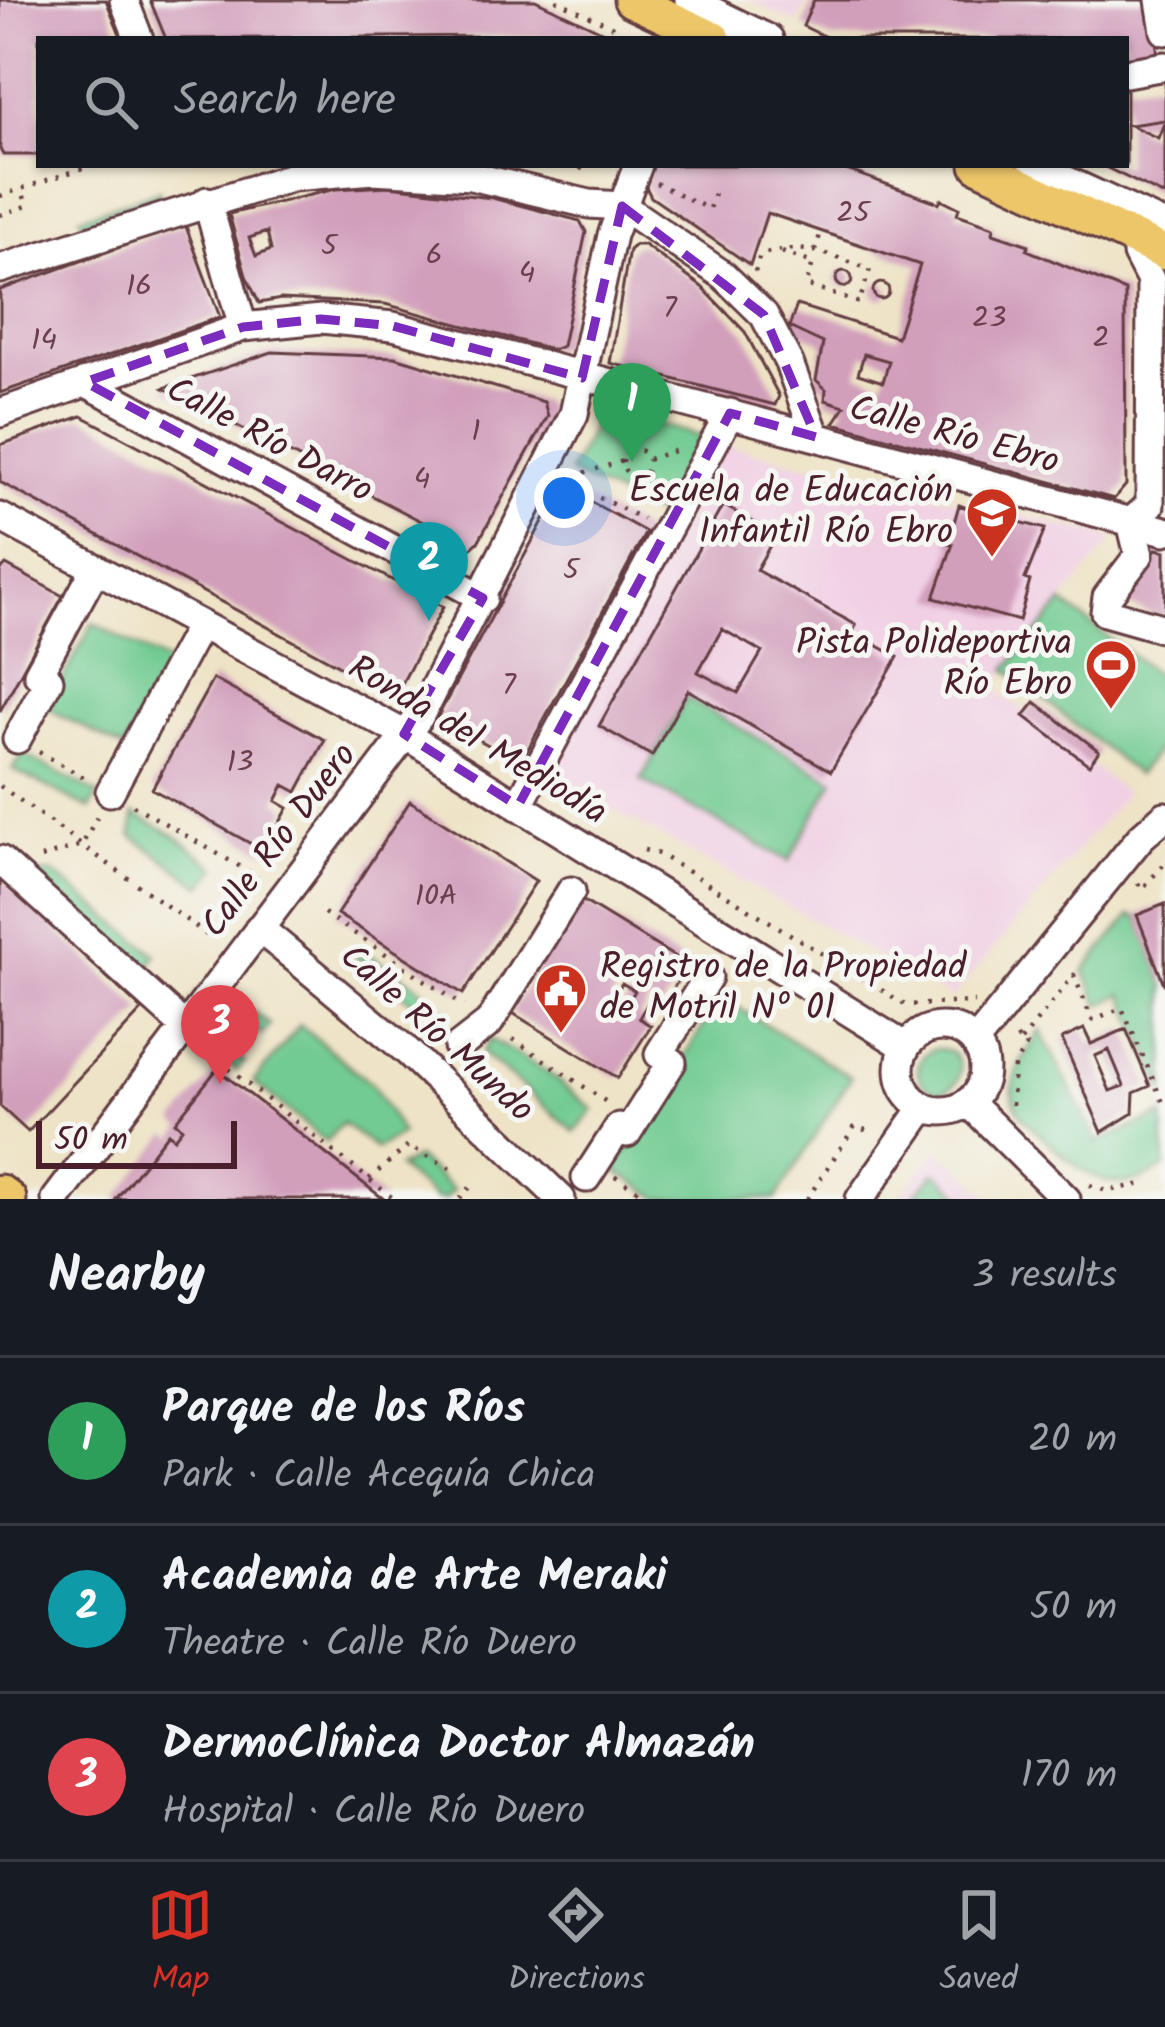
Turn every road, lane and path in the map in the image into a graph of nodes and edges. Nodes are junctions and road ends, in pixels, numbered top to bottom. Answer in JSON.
{"nodes":[{"id":1,"x":124,"y":0,"type":"edge"},
{"id":2,"x":556,"y":0,"type":"edge"},
{"id":3,"x":1160,"y":0,"type":"edge"},
{"id":4,"x":640,"y":2,"type":"edge"},
{"id":5,"x":695,"y":26,"type":"edge"},
{"id":6,"x":1165,"y":31,"type":"edge"},
{"id":7,"x":139,"y":36,"type":"edge"},
{"id":8,"x":621,"y":36,"type":"edge"},
{"id":9,"x":752,"y":36,"type":"edge"},
{"id":10,"x":1165,"y":66,"type":"edge"},
{"id":11,"x":1129,"y":72,"type":"edge"},
{"id":12,"x":84,"y":168,"type":"edge"},
{"id":13,"x":989,"y":168,"type":"edge"},
{"id":14,"x":1038,"y":168,"type":"edge"},
{"id":15,"x":641,"y":170,"type":"edge"},
{"id":16,"x":22,"y":190,"type":"junction"},
{"id":17,"x":715,"y":191,"type":"dead end"},
{"id":18,"x":0,"y":196,"type":"edge"},
{"id":19,"x":206,"y":200,"type":"junction"},
{"id":20,"x":622,"y":206,"type":"junction"},
{"id":21,"x":0,"y":214,"type":"edge"},
{"id":22,"x":821,"y":232,"type":"dead end"},
{"id":23,"x":1156,"y":240,"type":"edge"},
{"id":24,"x":776,"y":250,"type":"junction"},
{"id":25,"x":814,"y":251,"type":"junction"},
{"id":26,"x":0,"y":269,"type":"edge"},
{"id":27,"x":754,"y":273,"type":"dead end"},
{"id":28,"x":243,"y":327,"type":"junction"},
{"id":29,"x":583,"y":378,"type":"junction"},
{"id":30,"x":85,"y":382,"type":"junction"},
{"id":31,"x":597,"y":409,"type":"dead end"},
{"id":32,"x":0,"y":412,"type":"edge"},
{"id":33,"x":730,"y":413,"type":"junction"},
{"id":34,"x":1158,"y":429,"type":"edge"},
{"id":35,"x":816,"y":436,"type":"junction"},
{"id":36,"x":628,"y":453,"type":"junction"},
{"id":37,"x":623,"y":461,"type":"junction"},
{"id":38,"x":0,"y":517,"type":"edge"},
{"id":39,"x":1131,"y":522,"type":"junction"},
{"id":40,"x":666,"y":531,"type":"junction"},
{"id":41,"x":1165,"y":531,"type":"edge"},
{"id":42,"x":96,"y":568,"type":"junction"},
{"id":43,"x":483,"y":598,"type":"junction"},
{"id":44,"x":1165,"y":629,"type":"edge"},
{"id":45,"x":193,"y":638,"type":"dead end"},
{"id":46,"x":404,"y":734,"type":"junction"},
{"id":47,"x":17,"y":739,"type":"dead end"},
{"id":48,"x":0,"y":786,"type":"edge"},
{"id":49,"x":1165,"y":790,"type":"edge"},
{"id":50,"x":110,"y":792,"type":"joint"},
{"id":51,"x":518,"y":806,"type":"junction"},
{"id":52,"x":1165,"y":816,"type":"edge"},
{"id":53,"x":1141,"y":838,"type":"junction"},
{"id":54,"x":82,"y":844,"type":"junction"},
{"id":55,"x":1165,"y":863,"type":"edge"},
{"id":56,"x":5,"y":864,"type":"edge"},
{"id":57,"x":1132,"y":874,"type":"dead end"},
{"id":58,"x":572,"y":891,"type":"dead end"},
{"id":59,"x":259,"y":928,"type":"junction"},
{"id":60,"x":210,"y":937,"type":"dead end"},
{"id":61,"x":708,"y":976,"type":"dead end"},
{"id":62,"x":185,"y":1027,"type":"junction"},
{"id":63,"x":975,"y":1042,"type":"junction"},
{"id":64,"x":458,"y":1047,"type":"dead end"},
{"id":65,"x":906,"y":1047,"type":"junction"},
{"id":66,"x":210,"y":1054,"type":"dead end"},
{"id":67,"x":968,"y":1102,"type":"junction"},
{"id":68,"x":1012,"y":1106,"type":"dead end"},
{"id":69,"x":924,"y":1107,"type":"junction"},
{"id":70,"x":1165,"y":1107,"type":"edge"},
{"id":71,"x":886,"y":1142,"type":"dead end"},
{"id":72,"x":591,"y":1171,"type":"joint"},
{"id":73,"x":458,"y":1172,"type":"dead end"},
{"id":74,"x":369,"y":1179,"type":"junction"},
{"id":75,"x":1148,"y":1183,"type":"dead end"},
{"id":76,"x":472,"y":1185,"type":"dead end"},
{"id":77,"x":1076,"y":1191,"type":"edge"},
{"id":78,"x":0,"y":1192,"type":"edge"},
{"id":79,"x":9,"y":1199,"type":"edge"},
{"id":80,"x":56,"y":1199,"type":"edge"},
{"id":81,"x":394,"y":1199,"type":"edge"},
{"id":82,"x":460,"y":1199,"type":"edge"},
{"id":83,"x":561,"y":1199,"type":"edge"},
{"id":84,"x":651,"y":1199,"type":"edge"},
{"id":85,"x":806,"y":1199,"type":"edge"},
{"id":86,"x":860,"y":1199,"type":"edge"}],
"edges":[{"from":1,"to":7,"type":"street"},
{"from":2,"to":8,"type":"path"},
{"from":3,"to":6,"type":"street"},
{"from":4,"to":5,"type":"main road"},
{"from":5,"to":9,"type":"street"},
{"from":10,"to":11,"type":"street"},
{"from":12,"to":16,"type":"path"},
{"from":13,"to":23,"type":"main road"},
{"from":14,"to":23,"type":"street"},
{"from":15,"to":17,"type":"path"},
{"from":15,"to":20,"type":"street","name":"Calle Río Duero"},
{"from":16,"to":18,"type":"path"},
{"from":16,"to":21,"type":"path"},
{"from":19,"to":20,"type":"street"},
{"from":19,"to":26,"type":"street"},
{"from":19,"to":28,"type":"street"},
{"from":20,"to":29,"type":"street","name":"Calle Río Duero"},
{"from":20,"to":35,"type":"street","name":"Calle Río Ebro"},
{"from":22,"to":25,"type":"path"},
{"from":23,"to":34,"type":"street"},
{"from":24,"to":25,"type":"path"},
{"from":24,"to":25,"type":"path"},
{"from":24,"to":27,"type":"path"},
{"from":28,"to":29,"type":"street"},
{"from":28,"to":30,"type":"street"},
{"from":29,"to":33,"type":"street"},
{"from":29,"to":43,"type":"street","name":"Calle Río Duero"},
{"from":30,"to":32,"type":"street"},
{"from":30,"to":43,"type":"street","name":"Calle Río Darro"},
{"from":31,"to":36,"type":"path"},
{"from":33,"to":35,"type":"street"},
{"from":33,"to":40,"type":"street"},
{"from":34,"to":39,"type":"street"},
{"from":35,"to":39,"type":"street","name":"Calle Río Ebro"},
{"from":36,"to":37,"type":"path"},
{"from":36,"to":37,"type":"path"},
{"from":37,"to":40,"type":"path"},
{"from":38,"to":42,"type":"street","name":"Ronda del Mediodía"},
{"from":39,"to":41,"type":"street","name":"Calle Río Ebro"},
{"from":39,"to":44,"type":"street"},
{"from":40,"to":51,"type":"street"},
{"from":42,"to":46,"type":"street","name":"Ronda del Mediodía"},
{"from":42,"to":47,"type":"street"},
{"from":43,"to":46,"type":"street","name":"Calle Río Duero"},
{"from":45,"to":50,"type":"street"},
{"from":46,"to":51,"type":"street","name":"Ronda del Mediodía"},
{"from":46,"to":59,"type":"street","name":"Calle Río Duero"},
{"from":48,"to":54,"type":"path"},
{"from":49,"to":53,"type":"street"},
{"from":50,"to":54,"type":"path"},
{"from":51,"to":65,"type":"street","name":"Ronda del Mediodía"},
{"from":52,"to":53,"type":"street"},
{"from":53,"to":63,"type":"street"},
{"from":54,"to":56,"type":"path"},
{"from":54,"to":60,"type":"path"},
{"from":55,"to":57,"type":"path"},
{"from":56,"to":62,"type":"street"},
{"from":58,"to":64,"type":"street"},
{"from":59,"to":62,"type":"street","name":"Calle Río Duero"},
{"from":59,"to":83,"type":"street","name":"Calle Río Mundo"},
{"from":61,"to":72,"type":"street"},
{"from":62,"to":80,"type":"street","name":"Calle Río Duero"},
{"from":63,"to":65,"type":"street"},
{"from":63,"to":67,"type":"street"},
{"from":65,"to":69,"type":"street"},
{"from":66,"to":74,"type":"path"},
{"from":67,"to":69,"type":"street"},
{"from":67,"to":77,"type":"street"},
{"from":68,"to":70,"type":"path"},
{"from":69,"to":86,"type":"street"},
{"from":71,"to":85,"type":"path"},
{"from":72,"to":84,"type":"path"},
{"from":73,"to":74,"type":"path"},
{"from":74,"to":81,"type":"path"},
{"from":75,"to":77,"type":"path"},
{"from":76,"to":82,"type":"path"},
{"from":78,"to":79,"type":"main road"}]}
